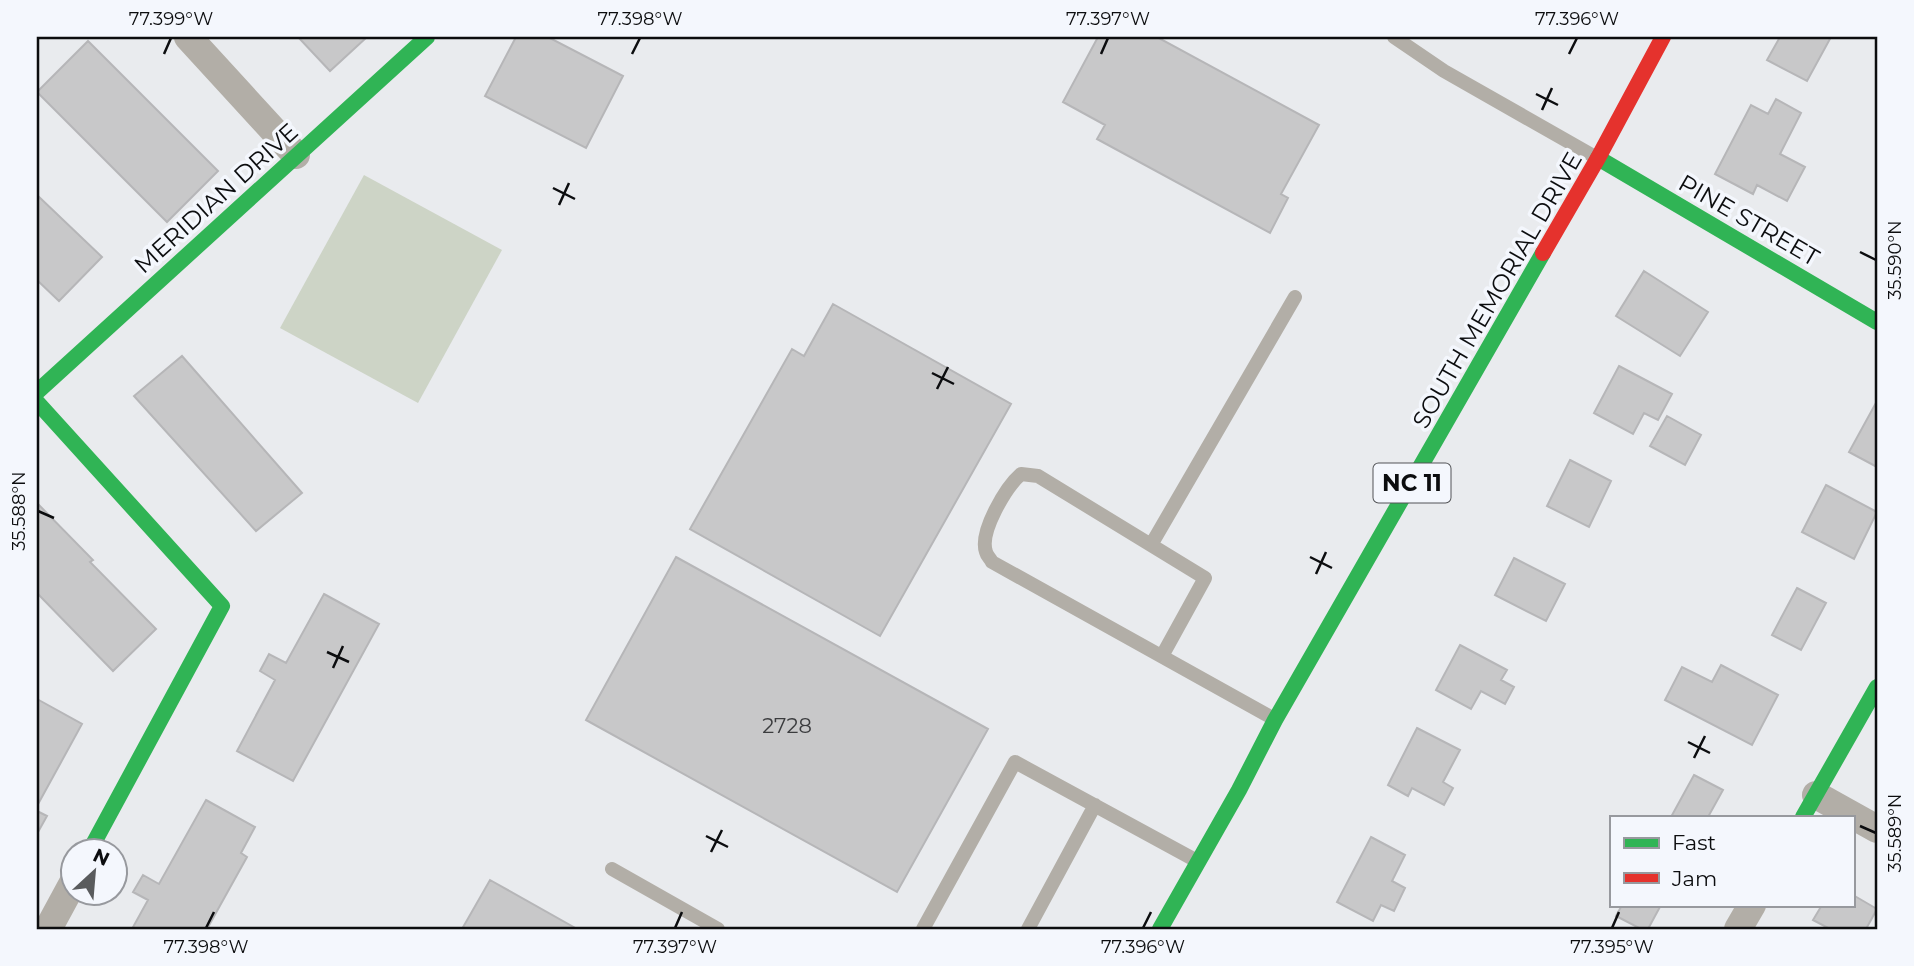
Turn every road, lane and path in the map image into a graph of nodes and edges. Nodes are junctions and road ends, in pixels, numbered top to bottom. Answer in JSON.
{"nodes":[{"id":1,"x":188,"y":37,"type":"edge"},
{"id":2,"x":426,"y":37,"type":"edge"},
{"id":3,"x":1394,"y":37,"type":"edge"},
{"id":4,"x":1663,"y":37,"type":"edge"},
{"id":5,"x":296,"y":155,"type":"junction"},
{"id":6,"x":1598,"y":158,"type":"junction"},
{"id":7,"x":1295,"y":297,"type":"dead end"},
{"id":8,"x":1877,"y":322,"type":"edge"},
{"id":9,"x":37,"y":392,"type":"edge"},
{"id":10,"x":37,"y":402,"type":"edge"},
{"id":11,"x":1151,"y":545,"type":"junction"},
{"id":12,"x":1162,"y":656,"type":"junction"},
{"id":13,"x":1877,"y":687,"type":"edge"},
{"id":14,"x":1275,"y":720,"type":"junction"},
{"id":15,"x":1095,"y":805,"type":"junction"},
{"id":16,"x":1809,"y":806,"type":"edge"},
{"id":17,"x":1839,"y":816,"type":"edge"},
{"id":18,"x":1854,"y":821,"type":"edge"},
{"id":19,"x":1877,"y":829,"type":"edge"},
{"id":20,"x":98,"y":836,"type":"edge"},
{"id":21,"x":1198,"y":861,"type":"junction"},
{"id":22,"x":612,"y":869,"type":"dead end"},
{"id":23,"x":60,"y":906,"type":"edge"},
{"id":24,"x":1751,"y":906,"type":"edge"},
{"id":25,"x":48,"y":929,"type":"edge"},
{"id":26,"x":718,"y":929,"type":"edge"},
{"id":27,"x":923,"y":929,"type":"edge"},
{"id":28,"x":1028,"y":929,"type":"edge"},
{"id":29,"x":1160,"y":929,"type":"edge"},
{"id":30,"x":1738,"y":929,"type":"edge"}],
"edges":[{"from":1,"to":5,"type":"street"},
{"from":2,"to":5,"type":"street","name":"MERIDIAN DRIVE"},
{"from":3,"to":6,"type":"lane"},
{"from":4,"to":6,"type":"street","name":"SOUTH MEMORIAL DRIVE","number":"NC 11"},
{"from":5,"to":9,"type":"street","name":"MERIDIAN DRIVE"},
{"from":6,"to":8,"type":"street","name":"PINE STREET"},
{"from":6,"to":14,"type":"street","name":"SOUTH MEMORIAL DRIVE","number":"NC 11"},
{"from":7,"to":11,"type":"lane"},
{"from":10,"to":20,"type":"street"},
{"from":11,"to":12,"type":"lane"},
{"from":11,"to":12,"type":"lane"},
{"from":12,"to":14,"type":"lane"},
{"from":13,"to":16,"type":"street"},
{"from":14,"to":21,"type":"street","name":"SOUTH MEMORIAL DRIVE","number":"NC 11"},
{"from":15,"to":21,"type":"lane"},
{"from":15,"to":27,"type":"lane"},
{"from":15,"to":28,"type":"lane"},
{"from":16,"to":17,"type":"street"},
{"from":18,"to":19,"type":"street"},
{"from":21,"to":29,"type":"street","name":"SOUTH MEMORIAL DRIVE","number":"NC 11"},
{"from":22,"to":26,"type":"lane"},
{"from":23,"to":25,"type":"street"},
{"from":24,"to":30,"type":"street"}]}
